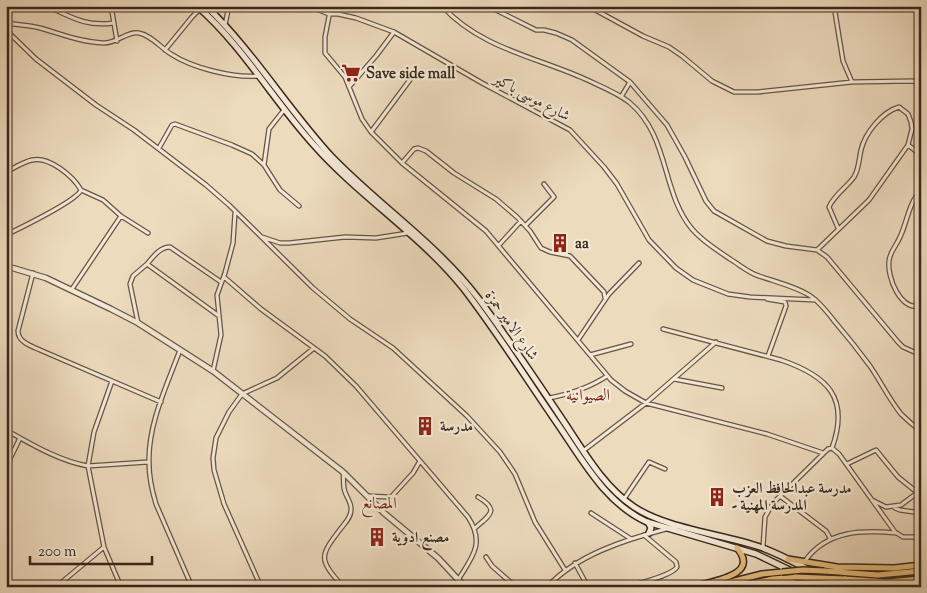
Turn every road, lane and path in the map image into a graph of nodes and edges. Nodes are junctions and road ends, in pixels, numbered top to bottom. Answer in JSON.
{"nodes":[{"id":1,"x":47,"y":6,"type":"edge"},
{"id":2,"x":111,"y":6,"type":"edge"},
{"id":3,"x":229,"y":6,"type":"edge"},
{"id":4,"x":309,"y":6,"type":"edge"},
{"id":5,"x":331,"y":6,"type":"edge"},
{"id":6,"x":442,"y":6,"type":"edge"},
{"id":7,"x":488,"y":6,"type":"edge"},
{"id":8,"x":588,"y":6,"type":"edge"},
{"id":9,"x":834,"y":6,"type":"edge"},
{"id":10,"x":201,"y":7,"type":"edge"},
{"id":11,"x":329,"y":14,"type":"junction"},
{"id":12,"x":6,"y":23,"type":"edge"},
{"id":13,"x":113,"y":23,"type":"junction"},
{"id":14,"x":225,"y":25,"type":"junction"},
{"id":15,"x":6,"y":30,"type":"edge"},
{"id":16,"x":394,"y":32,"type":"junction"},
{"id":17,"x":117,"y":41,"type":"junction"},
{"id":18,"x":237,"y":44,"type":"junction"},
{"id":19,"x":165,"y":50,"type":"junction"},
{"id":20,"x":415,"y":73,"type":"dead end"},
{"id":21,"x":258,"y":76,"type":"junction"},
{"id":22,"x":630,"y":82,"type":"junction"},
{"id":23,"x":852,"y":82,"type":"junction"},
{"id":24,"x":921,"y":83,"type":"edge"},
{"id":25,"x":349,"y":87,"type":"junction"},
{"id":26,"x":621,"y":97,"type":"junction"},
{"id":27,"x":284,"y":110,"type":"junction"},
{"id":28,"x":371,"y":132,"type":"junction"},
{"id":29,"x":908,"y":145,"type":"junction"},
{"id":30,"x":158,"y":148,"type":"junction"},
{"id":31,"x":921,"y":155,"type":"edge"},
{"id":32,"x":402,"y":163,"type":"junction"},
{"id":33,"x":264,"y":165,"type":"junction"},
{"id":34,"x":6,"y":172,"type":"edge"},
{"id":35,"x":544,"y":184,"type":"dead end"},
{"id":36,"x":81,"y":190,"type":"junction"},
{"id":37,"x":921,"y":191,"type":"edge"},
{"id":38,"x":379,"y":204,"type":"junction"},
{"id":39,"x":299,"y":206,"type":"dead end"},
{"id":40,"x":235,"y":212,"type":"junction"},
{"id":41,"x":121,"y":216,"type":"junction"},
{"id":42,"x":521,"y":220,"type":"junction"},
{"id":43,"x":526,"y":225,"type":"junction"},
{"id":44,"x":838,"y":228,"type":"junction"},
{"id":45,"x":148,"y":233,"type":"dead end"},
{"id":46,"x":408,"y":233,"type":"junction"},
{"id":47,"x":6,"y":235,"type":"edge"},
{"id":48,"x":262,"y":237,"type":"junction"},
{"id":49,"x":499,"y":245,"type":"junction"},
{"id":50,"x":817,"y":250,"type":"junction"},
{"id":51,"x":639,"y":263,"type":"dead end"},
{"id":52,"x":147,"y":264,"type":"junction"},
{"id":53,"x":6,"y":266,"type":"edge"},
{"id":54,"x":33,"y":273,"type":"junction"},
{"id":55,"x":224,"y":277,"type":"junction"},
{"id":56,"x":221,"y":282,"type":"junction"},
{"id":57,"x":72,"y":289,"type":"junction"},
{"id":58,"x":605,"y":298,"type":"junction"},
{"id":59,"x":765,"y":298,"type":"junction"},
{"id":60,"x":816,"y":300,"type":"junction"},
{"id":61,"x":921,"y":306,"type":"edge"},
{"id":62,"x":219,"y":316,"type":"junction"},
{"id":63,"x":138,"y":323,"type":"junction"},
{"id":64,"x":663,"y":329,"type":"dead end"},
{"id":65,"x":578,"y":340,"type":"junction"},
{"id":66,"x":717,"y":342,"type":"junction"},
{"id":67,"x":631,"y":344,"type":"dead end"},
{"id":68,"x":314,"y":348,"type":"junction"},
{"id":69,"x":180,"y":350,"type":"junction"},
{"id":70,"x":590,"y":355,"type":"junction"},
{"id":71,"x":921,"y":355,"type":"edge"},
{"id":72,"x":768,"y":356,"type":"junction"},
{"id":73,"x":213,"y":371,"type":"junction"},
{"id":74,"x":607,"y":376,"type":"junction"},
{"id":75,"x":673,"y":379,"type":"junction"},
{"id":76,"x":112,"y":381,"type":"junction"},
{"id":77,"x":722,"y":388,"type":"dead end"},
{"id":78,"x":242,"y":394,"type":"junction"},
{"id":79,"x":548,"y":398,"type":"junction"},
{"id":80,"x":161,"y":402,"type":"junction"},
{"id":81,"x":646,"y":403,"type":"junction"},
{"id":82,"x":6,"y":430,"type":"edge"},
{"id":83,"x":921,"y":431,"type":"edge"},
{"id":84,"x":20,"y":438,"type":"junction"},
{"id":85,"x":832,"y":448,"type":"junction"},
{"id":86,"x":583,"y":450,"type":"junction"},
{"id":87,"x":823,"y":453,"type":"junction"},
{"id":88,"x":148,"y":462,"type":"junction"},
{"id":89,"x":420,"y":462,"type":"junction"},
{"id":90,"x":847,"y":464,"type":"junction"},
{"id":91,"x":88,"y":466,"type":"junction"},
{"id":92,"x":6,"y":467,"type":"edge"},
{"id":93,"x":665,"y":469,"type":"dead end"},
{"id":94,"x":343,"y":472,"type":"junction"},
{"id":95,"x":919,"y":491,"type":"edge"},
{"id":96,"x":366,"y":496,"type":"junction"},
{"id":97,"x":780,"y":496,"type":"junction"},
{"id":98,"x":478,"y":497,"type":"dead end"},
{"id":99,"x":624,"y":499,"type":"junction"},
{"id":100,"x":872,"y":500,"type":"junction"},
{"id":101,"x":893,"y":507,"type":"junction"},
{"id":102,"x":590,"y":513,"type":"dead end"},
{"id":103,"x":921,"y":513,"type":"edge"},
{"id":104,"x":648,"y":522,"type":"junction"},
{"id":105,"x":678,"y":526,"type":"junction"},
{"id":106,"x":475,"y":528,"type":"junction"},
{"id":107,"x":667,"y":528,"type":"junction"},
{"id":108,"x":698,"y":530,"type":"junction"},
{"id":109,"x":896,"y":533,"type":"junction"},
{"id":110,"x":646,"y":534,"type":"junction"},
{"id":111,"x":696,"y":537,"type":"junction"},
{"id":112,"x":921,"y":537,"type":"edge"},
{"id":113,"x":830,"y":538,"type":"junction"},
{"id":114,"x":632,"y":540,"type":"junction"},
{"id":115,"x":104,"y":547,"type":"junction"},
{"id":116,"x":737,"y":548,"type":"junction"},
{"id":117,"x":763,"y":548,"type":"junction"},
{"id":118,"x":486,"y":557,"type":"dead end"},
{"id":119,"x":788,"y":559,"type":"junction"},
{"id":120,"x":805,"y":561,"type":"junction"},
{"id":121,"x":575,"y":563,"type":"junction"},
{"id":122,"x":921,"y":564,"type":"edge"},
{"id":123,"x":565,"y":570,"type":"junction"},
{"id":124,"x":921,"y":571,"type":"edge"},
{"id":125,"x":774,"y":579,"type":"junction"},
{"id":126,"x":921,"y":579,"type":"edge"},
{"id":127,"x":458,"y":580,"type":"junction"},
{"id":128,"x":921,"y":583,"type":"edge"},
{"id":129,"x":56,"y":587,"type":"edge"},
{"id":130,"x":122,"y":587,"type":"edge"},
{"id":131,"x":191,"y":587,"type":"edge"},
{"id":132,"x":261,"y":587,"type":"edge"},
{"id":133,"x":343,"y":587,"type":"edge"},
{"id":134,"x":465,"y":587,"type":"edge"},
{"id":135,"x":516,"y":587,"type":"edge"},
{"id":136,"x":547,"y":587,"type":"edge"},
{"id":137,"x":588,"y":587,"type":"edge"},
{"id":138,"x":627,"y":587,"type":"edge"},
{"id":139,"x":694,"y":587,"type":"edge"},
{"id":140,"x":711,"y":587,"type":"edge"},
{"id":141,"x":735,"y":587,"type":"edge"},
{"id":142,"x":814,"y":587,"type":"edge"},
{"id":143,"x":825,"y":587,"type":"edge"},
{"id":144,"x":840,"y":587,"type":"edge"},
{"id":145,"x":903,"y":587,"type":"edge"}],
"edges":[{"from":1,"to":13,"type":"street"},
{"from":2,"to":13,"type":"street"},
{"from":3,"to":14,"type":"street"},
{"from":4,"to":11,"type":"street","name":"شارع موسى باكير"},
{"from":5,"to":11,"type":"street"},
{"from":6,"to":26,"type":"street"},
{"from":7,"to":22,"type":"street"},
{"from":8,"to":23,"type":"street"},
{"from":9,"to":23,"type":"street"},
{"from":10,"to":14,"type":"main road","name":"شارع الامير حمزة"},
{"from":10,"to":18,"type":"main road","name":"شارع الامير حمزة"},
{"from":10,"to":19,"type":"street"},
{"from":11,"to":16,"type":"street","name":"شارع موسى باكير"},
{"from":11,"to":25,"type":"street"},
{"from":12,"to":17,"type":"street"},
{"from":13,"to":17,"type":"street"},
{"from":14,"to":18,"type":"main road","name":"شارع الامير حمزة"},
{"from":15,"to":30,"type":"street"},
{"from":16,"to":25,"type":"street"},
{"from":16,"to":59,"type":"street","name":"شارع موسى باكير"},
{"from":17,"to":19,"type":"street"},
{"from":18,"to":21,"type":"main road","name":"شارع الامير حمزة"},
{"from":18,"to":38,"type":"main road","name":"شارع الامير حمزة"},
{"from":19,"to":21,"type":"street"},
{"from":20,"to":28,"type":"street"},
{"from":21,"to":27,"type":"main road","name":"شارع الامير حمزة"},
{"from":22,"to":26,"type":"street"},
{"from":22,"to":50,"type":"street"},
{"from":23,"to":24,"type":"street"},
{"from":25,"to":28,"type":"street"},
{"from":26,"to":60,"type":"street"},
{"from":27,"to":33,"type":"street"},
{"from":27,"to":38,"type":"main road","name":"شارع الامير حمزة"},
{"from":28,"to":32,"type":"street"},
{"from":29,"to":31,"type":"street"},
{"from":29,"to":44,"type":"street"},
{"from":29,"to":44,"type":"street"},
{"from":30,"to":33,"type":"street"},
{"from":30,"to":40,"type":"street"},
{"from":32,"to":42,"type":"street"},
{"from":32,"to":49,"type":"street"},
{"from":33,"to":39,"type":"street"},
{"from":34,"to":36,"type":"street"},
{"from":35,"to":43,"type":"street"},
{"from":36,"to":41,"type":"street"},
{"from":36,"to":47,"type":"street"},
{"from":37,"to":61,"type":"street"},
{"from":38,"to":46,"type":"main road","name":"شارع الامير حمزة"},
{"from":38,"to":79,"type":"main road","name":"شارع الامير حمزة"},
{"from":40,"to":48,"type":"street"},
{"from":40,"to":55,"type":"street"},
{"from":41,"to":45,"type":"street"},
{"from":41,"to":57,"type":"street"},
{"from":42,"to":43,"type":"street"},
{"from":42,"to":49,"type":"street"},
{"from":43,"to":58,"type":"street"},
{"from":44,"to":50,"type":"street"},
{"from":46,"to":48,"type":"street"},
{"from":46,"to":104,"type":"main road","name":"شارع الامير حمزة"},
{"from":48,"to":123,"type":"street"},
{"from":49,"to":65,"type":"street"},
{"from":50,"to":71,"type":"street"},
{"from":51,"to":58,"type":"street"},
{"from":52,"to":56,"type":"street"},
{"from":52,"to":62,"type":"street"},
{"from":52,"to":63,"type":"street"},
{"from":53,"to":54,"type":"street"},
{"from":54,"to":57,"type":"street"},
{"from":54,"to":76,"type":"street"},
{"from":55,"to":56,"type":"street"},
{"from":55,"to":68,"type":"street"},
{"from":56,"to":62,"type":"street"},
{"from":57,"to":63,"type":"street"},
{"from":58,"to":65,"type":"street"},
{"from":59,"to":60,"type":"street","name":"شارع موسى باكير"},
{"from":59,"to":72,"type":"street"},
{"from":60,"to":83,"type":"street"},
{"from":62,"to":73,"type":"street"},
{"from":63,"to":69,"type":"street"},
{"from":64,"to":66,"type":"street"},
{"from":65,"to":70,"type":"street"},
{"from":66,"to":72,"type":"street"},
{"from":66,"to":75,"type":"street"},
{"from":67,"to":70,"type":"street"},
{"from":68,"to":78,"type":"street"},
{"from":68,"to":89,"type":"street"},
{"from":69,"to":73,"type":"street"},
{"from":69,"to":80,"type":"street"},
{"from":70,"to":74,"type":"street"},
{"from":72,"to":85,"type":"street"},
{"from":73,"to":78,"type":"street"},
{"from":74,"to":79,"type":"street"},
{"from":74,"to":81,"type":"street"},
{"from":75,"to":77,"type":"street"},
{"from":75,"to":81,"type":"street"},
{"from":76,"to":80,"type":"street"},
{"from":76,"to":91,"type":"street"},
{"from":78,"to":94,"type":"street"},
{"from":78,"to":132,"type":"street"},
{"from":79,"to":86,"type":"main road","name":"شارع الامير حمزة"},
{"from":80,"to":88,"type":"street"},
{"from":81,"to":86,"type":"street"},
{"from":81,"to":87,"type":"street"},
{"from":82,"to":84,"type":"street"},
{"from":84,"to":91,"type":"street"},
{"from":84,"to":92,"type":"street"},
{"from":85,"to":87,"type":"street"},
{"from":85,"to":90,"type":"street"},
{"from":86,"to":99,"type":"main road","name":"شارع الامير حمزة"},
{"from":87,"to":97,"type":"street"},
{"from":88,"to":91,"type":"street"},
{"from":88,"to":131,"type":"street"},
{"from":89,"to":96,"type":"street"},
{"from":89,"to":106,"type":"street"},
{"from":90,"to":95,"type":"street"},
{"from":90,"to":100,"type":"street"},
{"from":91,"to":115,"type":"street"},
{"from":93,"to":99,"type":"street"},
{"from":94,"to":96,"type":"street"},
{"from":94,"to":133,"type":"street"},
{"from":95,"to":101,"type":"street"},
{"from":96,"to":127,"type":"street"},
{"from":97,"to":113,"type":"street"},
{"from":97,"to":117,"type":"street"},
{"from":98,"to":106,"type":"street"},
{"from":99,"to":105,"type":"main road","name":"شارع الامير حمزة"},
{"from":100,"to":101,"type":"street"},
{"from":100,"to":109,"type":"street"},
{"from":101,"to":103,"type":"street"},
{"from":102,"to":114,"type":"street"},
{"from":104,"to":107,"type":"main road","name":"شارع الامير حمزة"},
{"from":104,"to":110,"type":"main road"},
{"from":105,"to":107,"type":"street"},
{"from":105,"to":108,"type":"main road","name":"شارع الامير حمزة"},
{"from":106,"to":127,"type":"street"},
{"from":107,"to":110,"type":"street"},
{"from":107,"to":111,"type":"main road","name":"شارع الامير حمزة"},
{"from":108,"to":111,"type":"main road"},
{"from":108,"to":117,"type":"main road","name":"شارع الامير حمزة"},
{"from":109,"to":112,"type":"street"},
{"from":109,"to":113,"type":"street"},
{"from":110,"to":114,"type":"street"},
{"from":110,"to":138,"type":"street"},
{"from":111,"to":116,"type":"main road","name":"شارع الامير حمزة"},
{"from":113,"to":120,"type":"street"},
{"from":114,"to":121,"type":"street"},
{"from":115,"to":129,"type":"street"},
{"from":115,"to":130,"type":"street"},
{"from":116,"to":139,"type":"main road"},
{"from":116,"to":143,"type":"main road","name":"شارع الامير حمزة"},
{"from":117,"to":119,"type":"main road","name":"شارع الامير حمزة"},
{"from":118,"to":135,"type":"street"},
{"from":119,"to":120,"type":"main road"},
{"from":119,"to":144,"type":"main road","name":"شارع الامير حمزة"},
{"from":120,"to":122,"type":"main road"},
{"from":121,"to":123,"type":"street"},
{"from":121,"to":137,"type":"street"},
{"from":123,"to":136,"type":"street"},
{"from":124,"to":140,"type":"main road","bridge":true},
{"from":125,"to":126,"type":"main road","bridge":true},
{"from":125,"to":141,"type":"main road"},
{"from":125,"to":142,"type":"main road"},
{"from":127,"to":134,"type":"street"},
{"from":128,"to":145,"type":"main road"}]}
